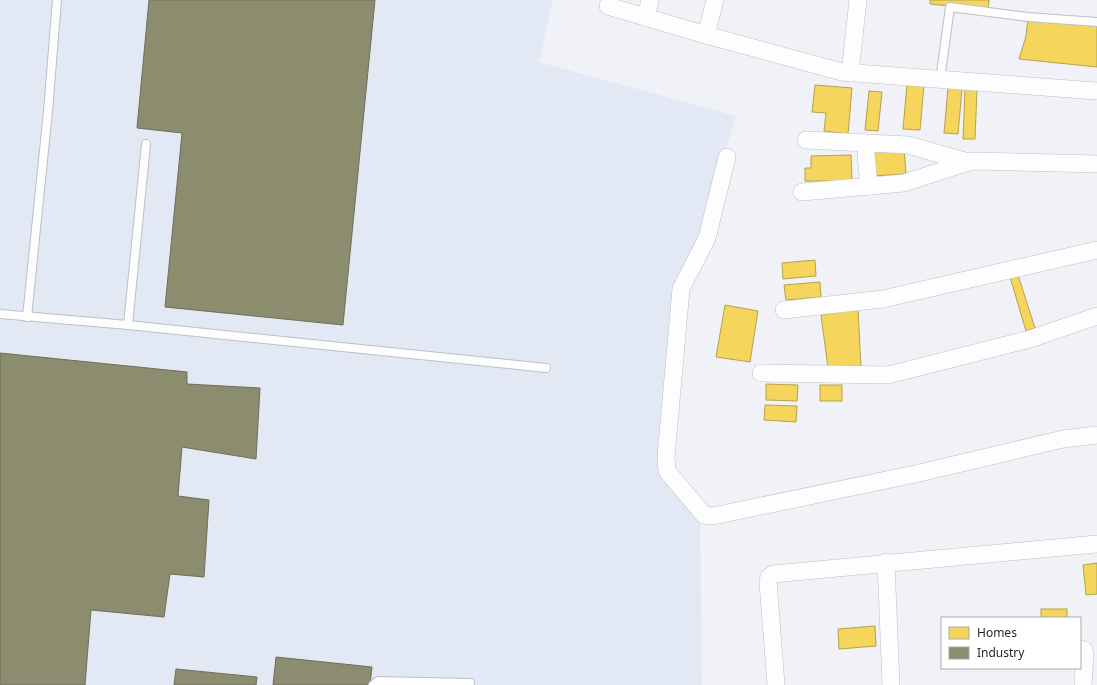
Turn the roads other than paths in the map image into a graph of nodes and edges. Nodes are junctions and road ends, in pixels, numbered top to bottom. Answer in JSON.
{"nodes":[{"id":1,"x":57,"y":0,"type":"edge"},
{"id":2,"x":650,"y":0,"type":"edge"},
{"id":3,"x":715,"y":0,"type":"edge"},
{"id":4,"x":858,"y":0,"type":"edge"},
{"id":5,"x":608,"y":6,"type":"dead end"},
{"id":6,"x":646,"y":17,"type":"junction"},
{"id":7,"x":1097,"y":22,"type":"edge"},
{"id":8,"x":706,"y":35,"type":"junction"},
{"id":9,"x":850,"y":73,"type":"junction"},
{"id":10,"x":940,"y":80,"type":"junction"},
{"id":11,"x":1097,"y":91,"type":"edge"},
{"id":12,"x":806,"y":140,"type":"dead end"},
{"id":13,"x":865,"y":143,"type":"junction"},
{"id":14,"x":146,"y":144,"type":"dead end"},
{"id":15,"x":727,"y":157,"type":"dead end"},
{"id":16,"x":968,"y":162,"type":"junction"},
{"id":17,"x":1097,"y":164,"type":"edge"},
{"id":18,"x":869,"y":186,"type":"junction"},
{"id":19,"x":802,"y":192,"type":"dead end"},
{"id":20,"x":1097,"y":250,"type":"edge"},
{"id":21,"x":784,"y":310,"type":"dead end"},
{"id":22,"x":0,"y":314,"type":"edge"},
{"id":23,"x":1097,"y":316,"type":"edge"},
{"id":24,"x":27,"y":317,"type":"junction"},
{"id":25,"x":128,"y":325,"type":"junction"},
{"id":26,"x":546,"y":368,"type":"dead end"},
{"id":27,"x":761,"y":373,"type":"dead end"},
{"id":28,"x":1097,"y":435,"type":"edge"},
{"id":29,"x":1097,"y":544,"type":"edge"},
{"id":30,"x":886,"y":562,"type":"junction"},
{"id":31,"x":1091,"y":650,"type":"edge"},
{"id":32,"x":470,"y":683,"type":"dead end"},
{"id":33,"x":373,"y":685,"type":"edge"},
{"id":34,"x":776,"y":685,"type":"edge"},
{"id":35,"x":891,"y":685,"type":"edge"},
{"id":36,"x":1083,"y":685,"type":"edge"}],
"edges":[{"from":1,"to":24,"type":"lane"},
{"from":2,"to":6,"type":"street"},
{"from":3,"to":8,"type":"street"},
{"from":4,"to":9,"type":"street"},
{"from":5,"to":6,"type":"street"},
{"from":6,"to":8,"type":"street"},
{"from":7,"to":10,"type":"lane"},
{"from":8,"to":9,"type":"street"},
{"from":9,"to":10,"type":"street"},
{"from":10,"to":11,"type":"street"},
{"from":12,"to":13,"type":"street"},
{"from":13,"to":16,"type":"street"},
{"from":13,"to":18,"type":"street"},
{"from":14,"to":25,"type":"lane"},
{"from":15,"to":28,"type":"street"},
{"from":16,"to":17,"type":"street"},
{"from":16,"to":18,"type":"street"},
{"from":18,"to":19,"type":"street"},
{"from":20,"to":21,"type":"street"},
{"from":22,"to":24,"type":"lane"},
{"from":23,"to":27,"type":"street"},
{"from":24,"to":25,"type":"lane"},
{"from":25,"to":26,"type":"lane"},
{"from":29,"to":30,"type":"street"},
{"from":30,"to":34,"type":"street"},
{"from":30,"to":35,"type":"street"},
{"from":31,"to":36,"type":"street"},
{"from":32,"to":33,"type":"lane"}]}
